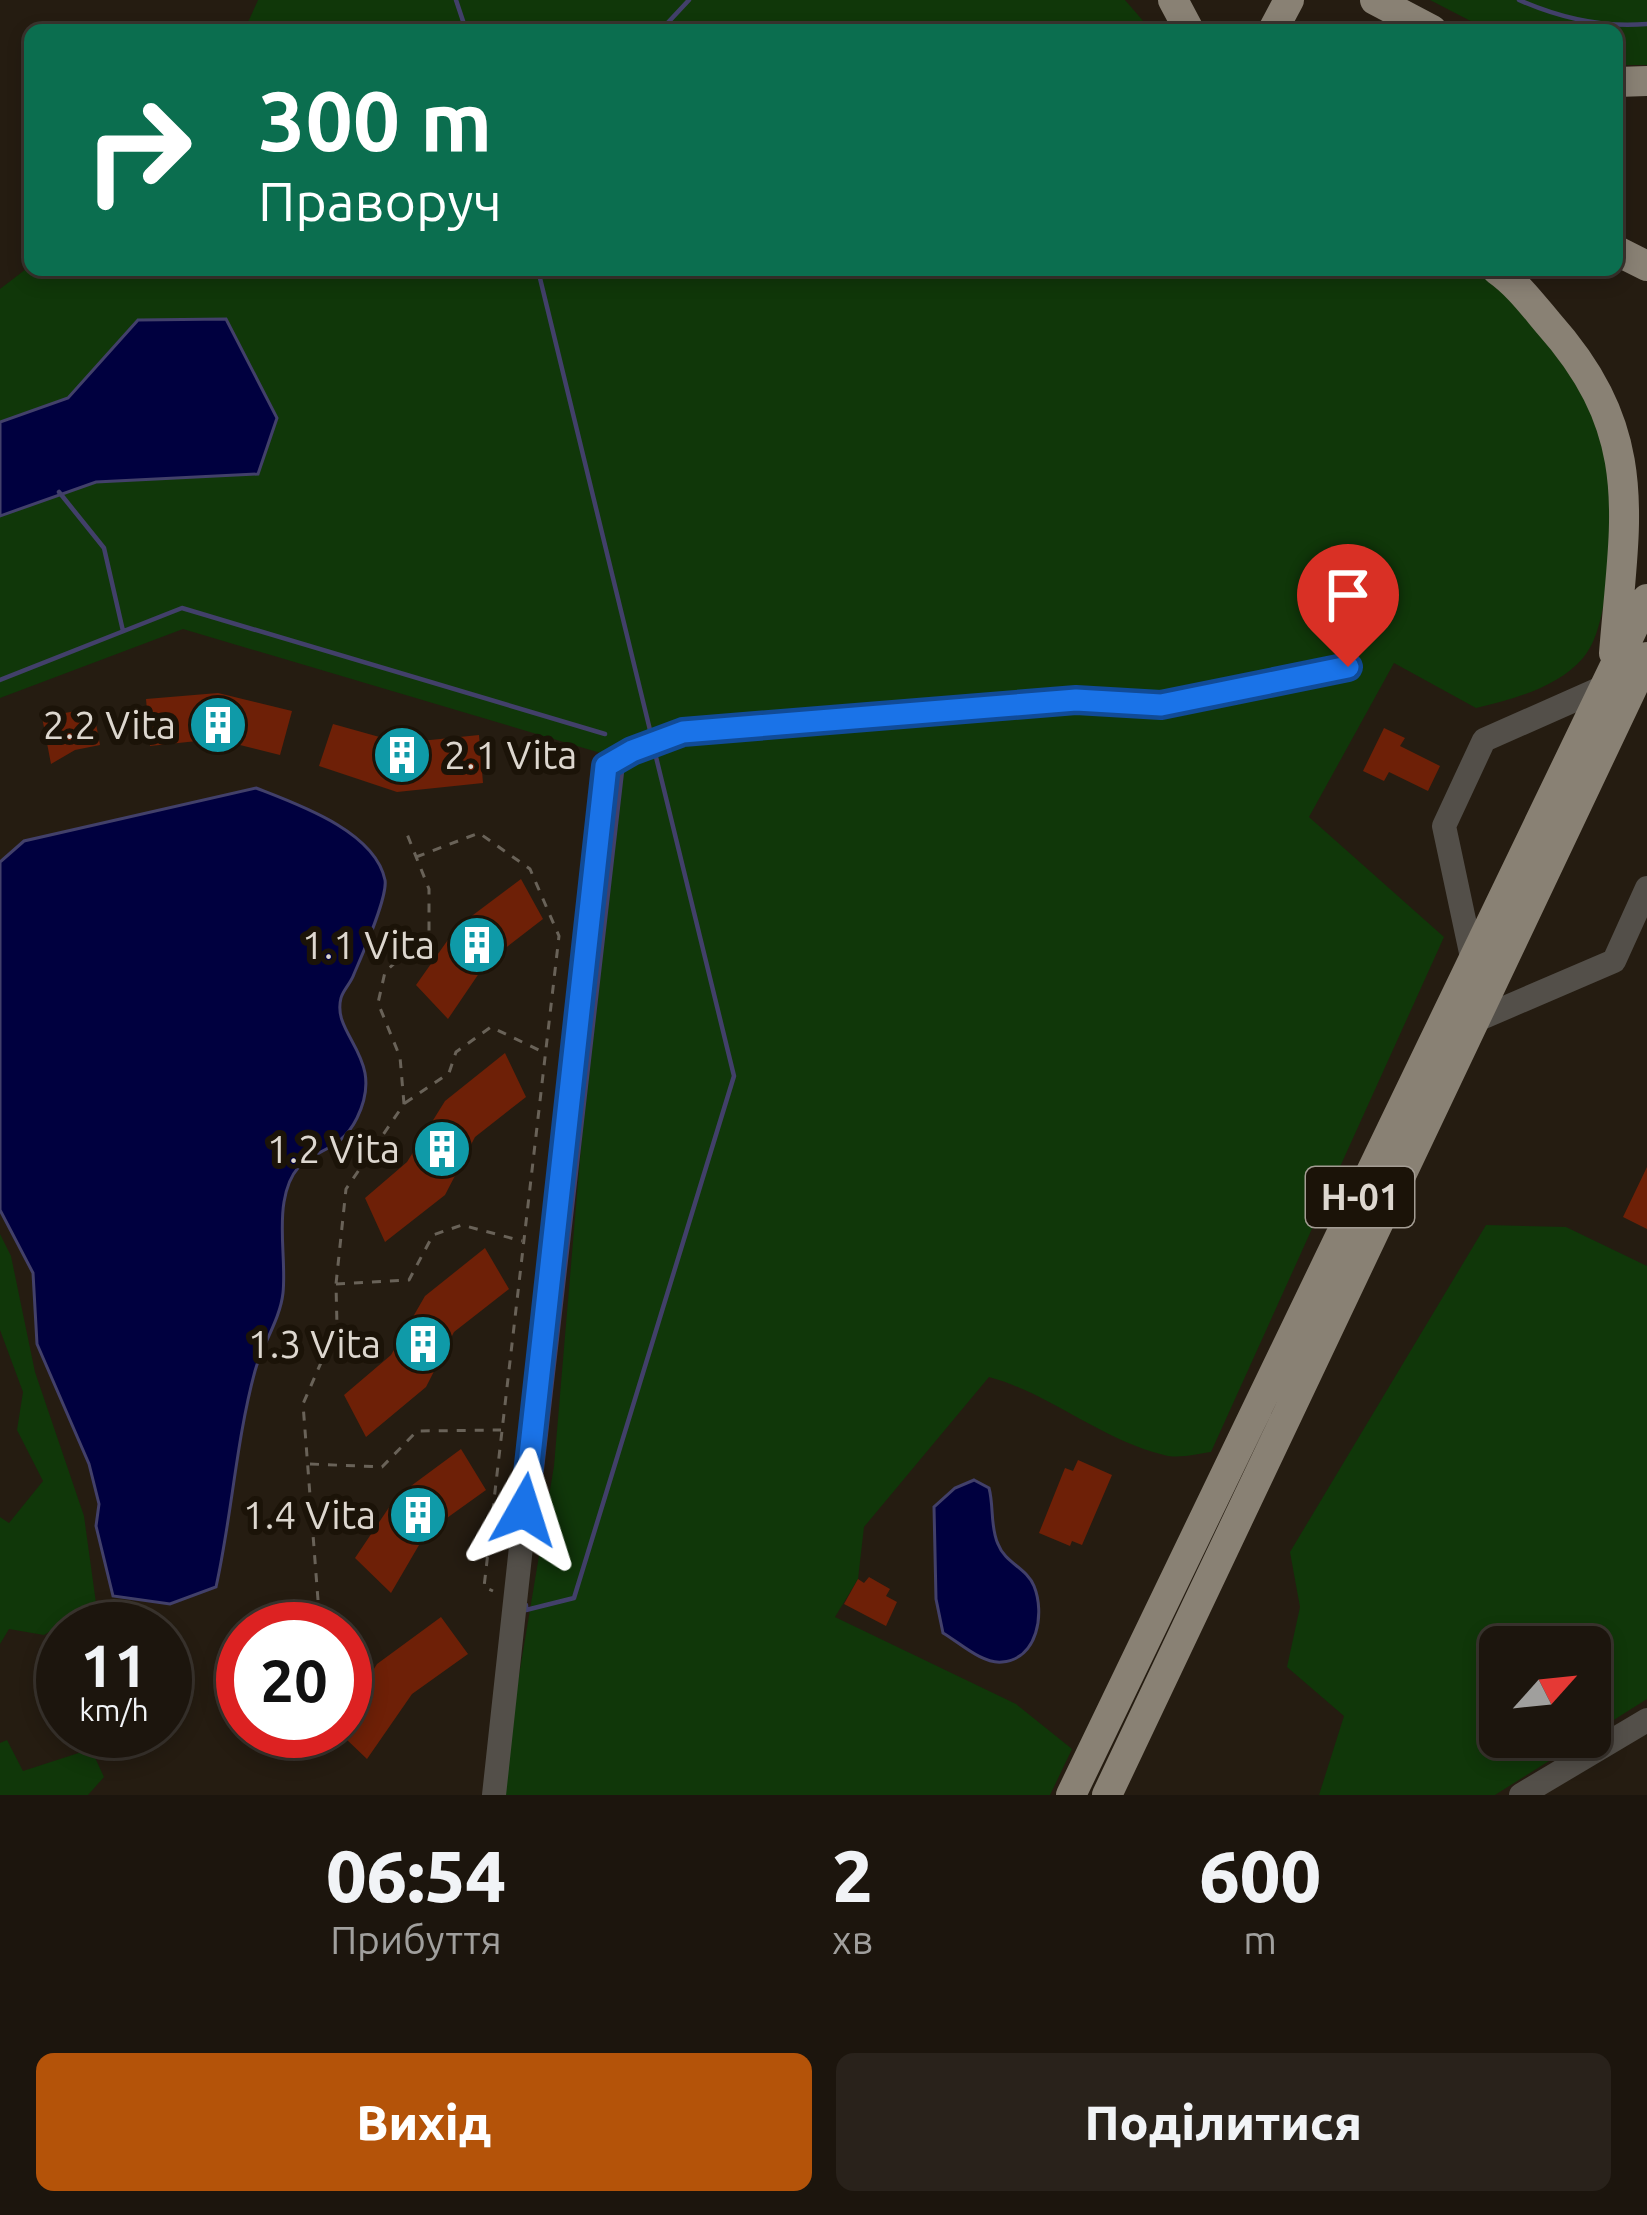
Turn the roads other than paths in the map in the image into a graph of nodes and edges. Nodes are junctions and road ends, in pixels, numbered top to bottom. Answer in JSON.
{"nodes":[{"id":1,"x":1375,"y":0,"type":"edge"},
{"id":2,"x":1421,"y":24,"type":"edge"},
{"id":3,"x":1503,"y":276,"type":"edge"},
{"id":4,"x":1647,"y":599,"type":"edge"},
{"id":5,"x":1647,"y":657,"type":"edge"},
{"id":6,"x":1348,"y":667,"type":"dead end"},
{"id":7,"x":1609,"y":678,"type":"junction"},
{"id":8,"x":1647,"y":888,"type":"edge"},
{"id":9,"x":1473,"y":962,"type":"junction"},
{"id":10,"x":1472,"y":1022,"type":"junction"},
{"id":11,"x":1149,"y":1707,"type":"junction"},
{"id":12,"x":1647,"y":1720,"type":"edge"},
{"id":13,"x":494,"y":1795,"type":"edge"},
{"id":14,"x":1072,"y":1795,"type":"edge"},
{"id":15,"x":1107,"y":1795,"type":"edge"},
{"id":16,"x":1130,"y":1795,"type":"edge"},
{"id":17,"x":1521,"y":1795,"type":"edge"}],
"edges":[{"from":1,"to":2,"type":"main road"},
{"from":3,"to":7,"type":"main road"},
{"from":4,"to":7,"type":"main road","number":"Н-01"},
{"from":5,"to":10,"type":"main road","number":"Н-01"},
{"from":6,"to":13,"type":"street"},
{"from":7,"to":9,"type":"main road","number":"Н-01"},
{"from":7,"to":9,"type":"street"},
{"from":8,"to":10,"type":"street"},
{"from":9,"to":14,"type":"main road","number":"Н-01"},
{"from":10,"to":11,"type":"main road","number":"Н-01"},
{"from":11,"to":15,"type":"main road","number":"Н-01"},
{"from":11,"to":16,"type":"street"},
{"from":12,"to":17,"type":"street"}]}
